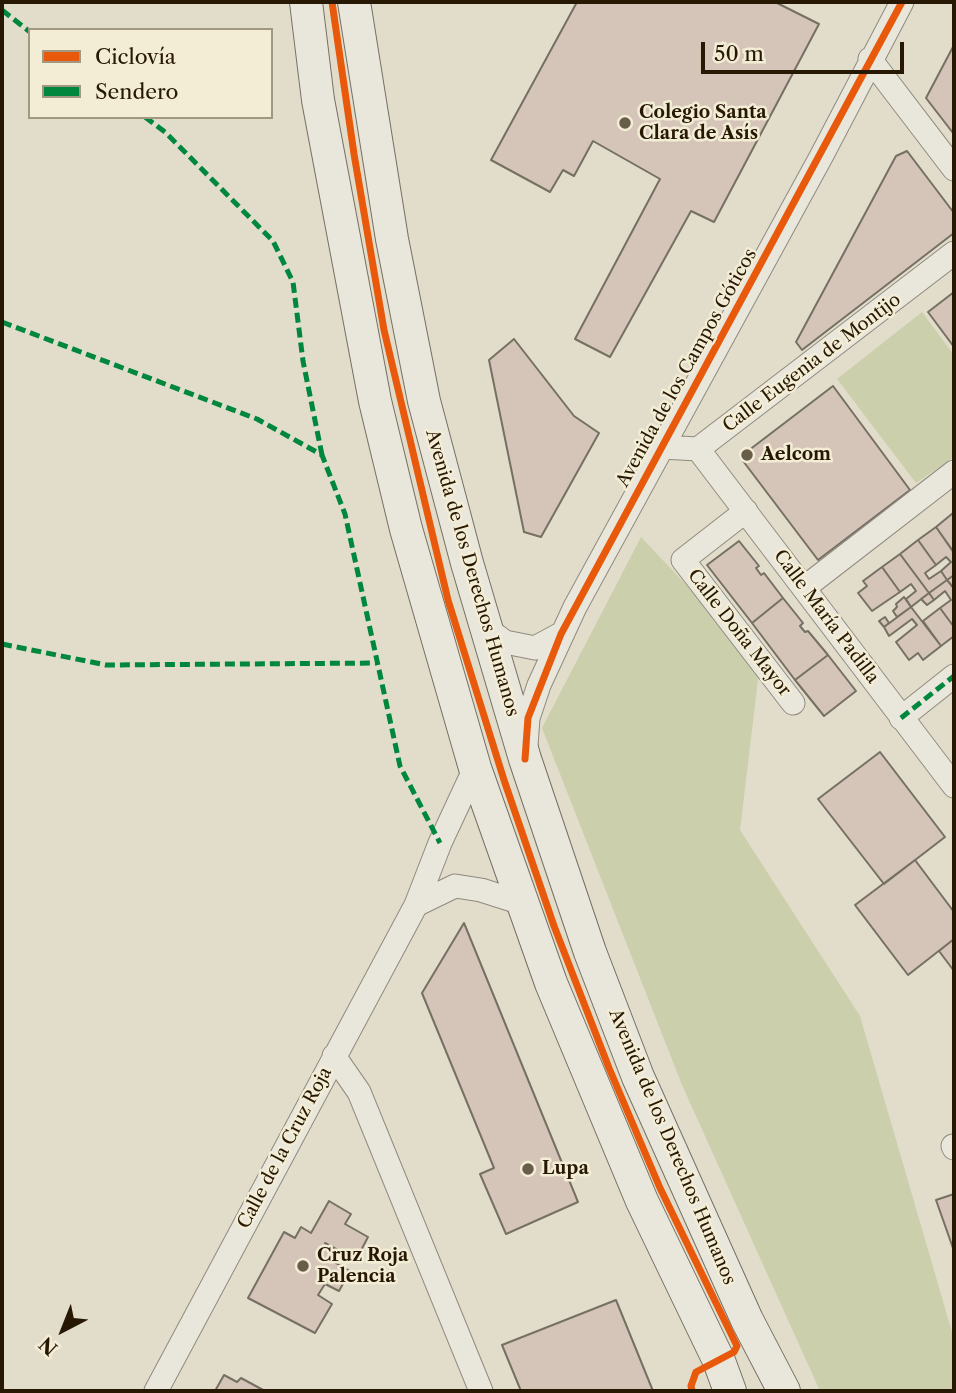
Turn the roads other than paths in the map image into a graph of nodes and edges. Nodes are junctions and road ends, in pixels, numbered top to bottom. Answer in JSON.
{"nodes":[{"id":1,"x":306,"y":2,"type":"edge"},
{"id":2,"x":354,"y":2,"type":"edge"},
{"id":3,"x":902,"y":2,"type":"edge"},
{"id":4,"x":870,"y":59,"type":"junction"},
{"id":5,"x":954,"y":169,"type":"edge"},
{"id":6,"x":954,"y":253,"type":"edge"},
{"id":7,"x":662,"y":447,"type":"junction"},
{"id":8,"x":698,"y":449,"type":"junction"},
{"id":9,"x":954,"y":472,"type":"edge"},
{"id":10,"x":746,"y":510,"type":"junction"},
{"id":11,"x":804,"y":587,"type":"junction"},
{"id":12,"x":486,"y":628,"type":"junction"},
{"id":13,"x":561,"y":634,"type":"junction"},
{"id":14,"x":954,"y":676,"type":"edge"},
{"id":15,"x":793,"y":703,"type":"dead end"},
{"id":16,"x":901,"y":718,"type":"junction"},
{"id":17,"x":525,"y":759,"type":"junction"},
{"id":18,"x":475,"y":768,"type":"junction"},
{"id":19,"x":954,"y":786,"type":"edge"},
{"id":20,"x":522,"y":903,"type":"junction"},
{"id":21,"x":416,"y":905,"type":"junction"},
{"id":22,"x":334,"y":1056,"type":"junction"},
{"id":23,"x":156,"y":1391,"type":"edge"},
{"id":24,"x":481,"y":1391,"type":"edge"},
{"id":25,"x":730,"y":1391,"type":"edge"},
{"id":26,"x":784,"y":1391,"type":"edge"}],
"edges":[{"from":1,"to":18,"type":"main road"},
{"from":2,"to":12,"type":"main road","name":"Avenida de los Derechos Humanos"},
{"from":3,"to":4,"type":"street","name":"Avenida de los Campos Góticos"},
{"from":4,"to":5,"type":"street"},
{"from":4,"to":7,"type":"street","name":"Avenida de los Campos Góticos"},
{"from":6,"to":8,"type":"street","name":"Calle Eugenia de Montijo"},
{"from":7,"to":8,"type":"street"},
{"from":7,"to":13,"type":"street","name":"Avenida de los Campos Góticos"},
{"from":8,"to":10,"type":"street","name":"Calle María Padilla"},
{"from":9,"to":11,"type":"street"},
{"from":10,"to":11,"type":"street","name":"Calle María Padilla"},
{"from":10,"to":15,"type":"street","name":"Calle Doña Mayor"},
{"from":11,"to":16,"type":"street","name":"Calle María Padilla"},
{"from":12,"to":13,"type":"street"},
{"from":12,"to":17,"type":"main road","name":"Avenida de los Derechos Humanos"},
{"from":13,"to":17,"type":"street","name":"Avenida de los Campos Góticos"},
{"from":14,"to":16,"type":"street"},
{"from":16,"to":19,"type":"street","name":"Calle María Padilla"},
{"from":17,"to":26,"type":"main road","name":"Avenida de los Derechos Humanos"},
{"from":18,"to":20,"type":"main road"},
{"from":18,"to":21,"type":"street","name":"Calle de la Cruz Roja"},
{"from":20,"to":21,"type":"street"},
{"from":20,"to":25,"type":"main road"},
{"from":21,"to":22,"type":"street","name":"Calle de la Cruz Roja"},
{"from":22,"to":23,"type":"street","name":"Calle de la Cruz Roja"},
{"from":22,"to":24,"type":"street"}]}
